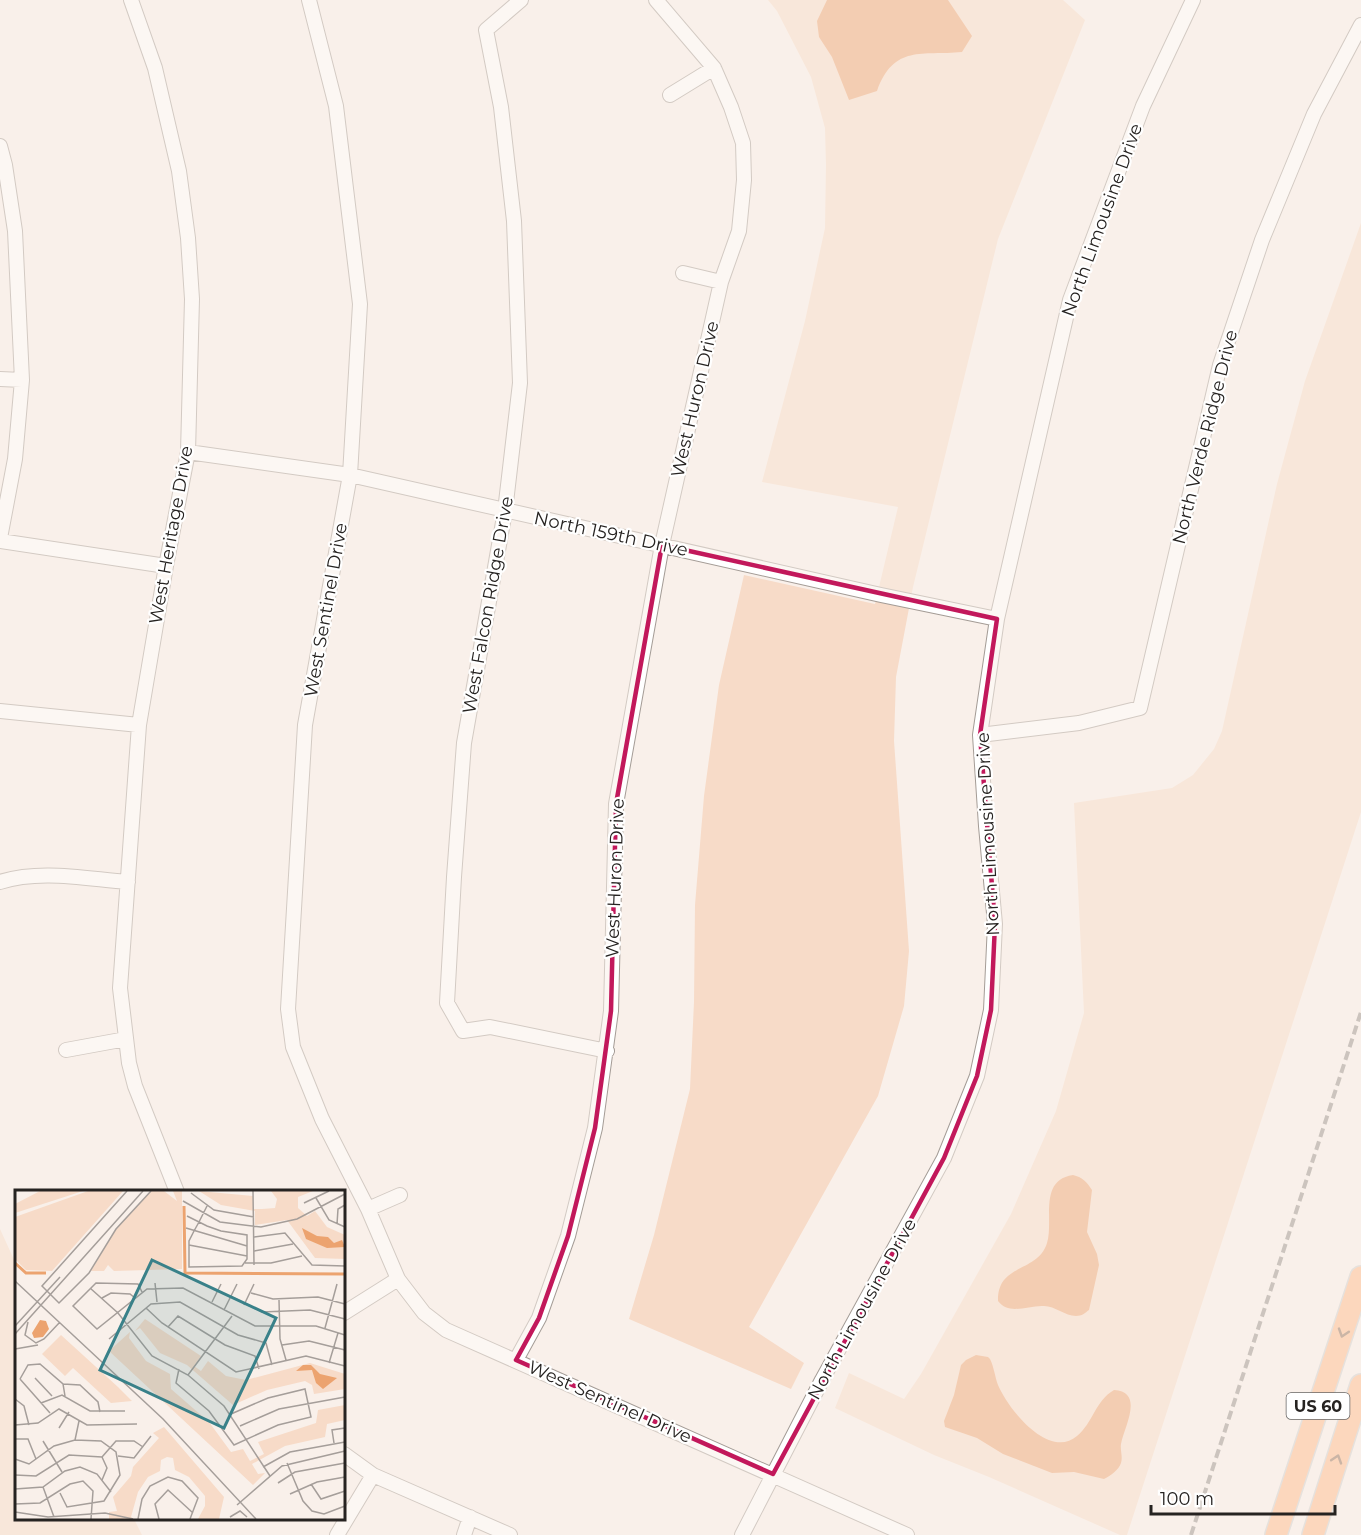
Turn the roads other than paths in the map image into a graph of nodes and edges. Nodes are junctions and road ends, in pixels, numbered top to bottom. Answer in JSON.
{"nodes":[{"id":1,"x":131,"y":0,"type":"edge"},
{"id":2,"x":309,"y":0,"type":"edge"},
{"id":3,"x":521,"y":0,"type":"edge"},
{"id":4,"x":656,"y":0,"type":"edge"},
{"id":5,"x":1192,"y":0,"type":"edge"},
{"id":6,"x":1361,"y":25,"type":"edge"},
{"id":7,"x":714,"y":68,"type":"junction"},
{"id":8,"x":670,"y":96,"type":"dead end"},
{"id":9,"x":0,"y":146,"type":"edge"},
{"id":10,"x":682,"y":273,"type":"dead end"},
{"id":11,"x":722,"y":282,"type":"junction"},
{"id":12,"x":0,"y":379,"type":"edge"},
{"id":13,"x":22,"y":380,"type":"junction"},
{"id":14,"x":188,"y":452,"type":"junction"},
{"id":15,"x":350,"y":475,"type":"junction"},
{"id":16,"x":505,"y":511,"type":"junction"},
{"id":17,"x":0,"y":539,"type":"edge"},
{"id":18,"x":662,"y":545,"type":"junction"},
{"id":19,"x":166,"y":566,"type":"junction"},
{"id":20,"x":998,"y":619,"type":"junction"},
{"id":21,"x":0,"y":711,"type":"edge"},
{"id":22,"x":139,"y":725,"type":"junction"},
{"id":23,"x":980,"y":735,"type":"junction"},
{"id":24,"x":0,"y":882,"type":"edge"},
{"id":25,"x":128,"y":882,"type":"junction"},
{"id":26,"x":126,"y":1039,"type":"junction"},
{"id":27,"x":66,"y":1050,"type":"dead end"},
{"id":28,"x":607,"y":1051,"type":"junction"},
{"id":29,"x":177,"y":1190,"type":"edge"},
{"id":30,"x":400,"y":1195,"type":"dead end"},
{"id":31,"x":368,"y":1209,"type":"junction"},
{"id":32,"x":1361,"y":1277,"type":"edge"},
{"id":33,"x":398,"y":1279,"type":"junction"},
{"id":34,"x":345,"y":1311,"type":"edge"},
{"id":35,"x":516,"y":1360,"type":"junction"},
{"id":36,"x":1361,"y":1385,"type":"edge"},
{"id":37,"x":345,"y":1455,"type":"edge"},
{"id":38,"x":773,"y":1474,"type":"junction"},
{"id":39,"x":373,"y":1475,"type":"junction"},
{"id":40,"x":470,"y":1517,"type":"junction"},
{"id":41,"x":337,"y":1535,"type":"edge"},
{"id":42,"x":464,"y":1535,"type":"edge"},
{"id":43,"x":510,"y":1535,"type":"edge"},
{"id":44,"x":742,"y":1535,"type":"edge"},
{"id":45,"x":907,"y":1535,"type":"edge"},
{"id":46,"x":1276,"y":1535,"type":"edge"},
{"id":47,"x":1313,"y":1535,"type":"edge"}],
"edges":[{"from":1,"to":14,"type":"street","name":"West Heritage Drive"},
{"from":2,"to":15,"type":"street","name":"West Sentinel Drive"},
{"from":3,"to":16,"type":"street","name":"West Falcon Ridge Drive"},
{"from":4,"to":7,"type":"street","name":"West Huron Drive"},
{"from":5,"to":20,"type":"street","name":"North Limousine Drive"},
{"from":6,"to":23,"type":"street","name":"North Verde Ridge Drive"},
{"from":7,"to":8,"type":"street"},
{"from":7,"to":11,"type":"street","name":"West Huron Drive"},
{"from":9,"to":13,"type":"street"},
{"from":10,"to":11,"type":"street"},
{"from":11,"to":18,"type":"street","name":"West Huron Drive"},
{"from":12,"to":13,"type":"street"},
{"from":13,"to":17,"type":"street"},
{"from":14,"to":15,"type":"street","name":"North 159th Drive"},
{"from":14,"to":19,"type":"street","name":"West Heritage Drive"},
{"from":15,"to":16,"type":"street","name":"North 159th Drive"},
{"from":15,"to":31,"type":"street","name":"West Sentinel Drive"},
{"from":16,"to":18,"type":"street","name":"North 159th Drive"},
{"from":16,"to":28,"type":"street","name":"West Falcon Ridge Drive"},
{"from":17,"to":19,"type":"street"},
{"from":18,"to":20,"type":"street","name":"North 159th Drive"},
{"from":18,"to":28,"type":"street","name":"West Huron Drive"},
{"from":19,"to":22,"type":"street","name":"West Heritage Drive"},
{"from":20,"to":23,"type":"street","name":"North Limousine Drive"},
{"from":21,"to":22,"type":"street"},
{"from":22,"to":25,"type":"street","name":"West Heritage Drive"},
{"from":23,"to":38,"type":"street","name":"North Limousine Drive"},
{"from":24,"to":25,"type":"street"},
{"from":25,"to":26,"type":"street","name":"West Heritage Drive"},
{"from":26,"to":27,"type":"street"},
{"from":26,"to":29,"type":"street","name":"West Heritage Drive"},
{"from":28,"to":35,"type":"street","name":"West Huron Drive"},
{"from":30,"to":31,"type":"street"},
{"from":31,"to":33,"type":"street","name":"West Sentinel Drive"},
{"from":32,"to":46,"type":"highway","number":"US 60","one_way":true},
{"from":33,"to":34,"type":"street"},
{"from":33,"to":35,"type":"street","name":"West Sentinel Drive"},
{"from":35,"to":38,"type":"street","name":"West Sentinel Drive"},
{"from":47,"to":36,"type":"highway","number":"US 60","one_way":true},
{"from":37,"to":39,"type":"street"},
{"from":38,"to":44,"type":"street","name":"North Limousine Drive"},
{"from":38,"to":45,"type":"street","name":"West Sentinel Drive"},
{"from":39,"to":40,"type":"street"},
{"from":39,"to":41,"type":"street"},
{"from":40,"to":42,"type":"street"},
{"from":40,"to":43,"type":"street"}]}
